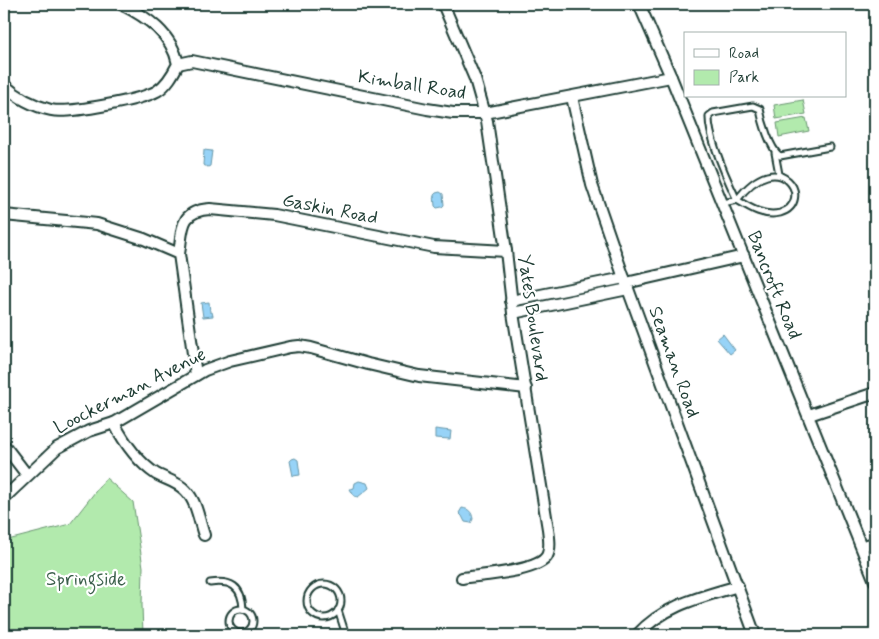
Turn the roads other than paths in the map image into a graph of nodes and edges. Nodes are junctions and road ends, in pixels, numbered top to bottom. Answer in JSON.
{"nodes":[{"id":1,"x":121,"y":4,"type":"edge"},
{"id":2,"x":443,"y":4,"type":"edge"},
{"id":3,"x":639,"y":4,"type":"edge"},
{"id":4,"x":178,"y":64,"type":"junction"},
{"id":5,"x":671,"y":77,"type":"junction"},
{"id":6,"x":4,"y":86,"type":"edge"},
{"id":7,"x":572,"y":97,"type":"junction"},
{"id":8,"x":485,"y":113,"type":"junction"},
{"id":9,"x":830,"y":147,"type":"dead end"},
{"id":10,"x":775,"y":152,"type":"junction"},
{"id":11,"x":779,"y":174,"type":"junction"},
{"id":12,"x":737,"y":200,"type":"junction"},
{"id":13,"x":722,"y":203,"type":"junction"},
{"id":14,"x":4,"y":215,"type":"edge"},
{"id":15,"x":506,"y":251,"type":"junction"},
{"id":16,"x":179,"y":254,"type":"junction"},
{"id":17,"x":744,"y":256,"type":"junction"},
{"id":18,"x":626,"y":283,"type":"junction"},
{"id":19,"x":512,"y":301,"type":"junction"},
{"id":20,"x":513,"y":313,"type":"junction"},
{"id":21,"x":196,"y":375,"type":"junction"},
{"id":22,"x":526,"y":388,"type":"junction"},
{"id":23,"x":875,"y":393,"type":"edge"},
{"id":24,"x":809,"y":415,"type":"junction"},
{"id":25,"x":114,"y":424,"type":"junction"},
{"id":26,"x":4,"y":445,"type":"edge"},
{"id":27,"x":27,"y":475,"type":"junction"},
{"id":28,"x":4,"y":498,"type":"edge"},
{"id":29,"x":204,"y":535,"type":"dead end"},
{"id":30,"x":875,"y":543,"type":"edge"},
{"id":31,"x":862,"y":546,"type":"junction"},
{"id":32,"x":462,"y":578,"type":"dead end"},
{"id":33,"x":875,"y":581,"type":"edge"},
{"id":34,"x":210,"y":582,"type":"dead end"},
{"id":35,"x":738,"y":586,"type":"junction"},
{"id":36,"x":243,"y":609,"type":"junction"},
{"id":37,"x":338,"y":610,"type":"junction"},
{"id":38,"x":246,"y":634,"type":"edge"},
{"id":39,"x":346,"y":635,"type":"edge"},
{"id":40,"x":637,"y":635,"type":"edge"},
{"id":41,"x":755,"y":635,"type":"edge"}],
"edges":[{"from":1,"to":4,"type":"street"},
{"from":2,"to":8,"type":"street","name":"Yates Boulevard"},
{"from":3,"to":5,"type":"street","name":"Bancroft Road"},
{"from":4,"to":6,"type":"street"},
{"from":4,"to":8,"type":"street","name":"Kimball Road"},
{"from":5,"to":7,"type":"street","name":"Kimball Road"},
{"from":5,"to":13,"type":"street","name":"Bancroft Road"},
{"from":7,"to":8,"type":"street","name":"Kimball Road"},
{"from":7,"to":18,"type":"street","name":"Seaman Road"},
{"from":8,"to":15,"type":"street","name":"Yates Boulevard"},
{"from":9,"to":10,"type":"lane"},
{"from":10,"to":11,"type":"lane"},
{"from":10,"to":12,"type":"lane"},
{"from":11,"to":12,"type":"lane"},
{"from":11,"to":12,"type":"lane"},
{"from":12,"to":13,"type":"lane"},
{"from":13,"to":17,"type":"street","name":"Bancroft Road"},
{"from":14,"to":16,"type":"street"},
{"from":15,"to":16,"type":"street","name":"Gaskin Road"},
{"from":15,"to":19,"type":"street","name":"Yates Boulevard"},
{"from":16,"to":21,"type":"street"},
{"from":17,"to":18,"type":"street"},
{"from":17,"to":24,"type":"street","name":"Bancroft Road"},
{"from":18,"to":19,"type":"street"},
{"from":18,"to":20,"type":"street"},
{"from":18,"to":35,"type":"street","name":"Seaman Road"},
{"from":19,"to":20,"type":"street","name":"Yates Boulevard"},
{"from":20,"to":22,"type":"street","name":"Yates Boulevard"},
{"from":21,"to":22,"type":"street","name":"Loockerman Avenue"},
{"from":21,"to":25,"type":"street","name":"Loockerman Avenue"},
{"from":22,"to":32,"type":"street","name":"Yates Boulevard"},
{"from":23,"to":24,"type":"street"},
{"from":24,"to":31,"type":"street","name":"Bancroft Road"},
{"from":25,"to":27,"type":"street","name":"Loockerman Avenue"},
{"from":25,"to":29,"type":"street"},
{"from":26,"to":27,"type":"street"},
{"from":27,"to":28,"type":"street","name":"Loockerman Avenue"},
{"from":30,"to":31,"type":"street"},
{"from":31,"to":33,"type":"street","name":"Bancroft Road"},
{"from":34,"to":36,"type":"lane"},
{"from":35,"to":40,"type":"street"},
{"from":35,"to":41,"type":"street","name":"Seaman Road"},
{"from":36,"to":38,"type":"lane"},
{"from":36,"to":38,"type":"lane"},
{"from":37,"to":37,"type":"lane"},
{"from":37,"to":39,"type":"lane"}]}
